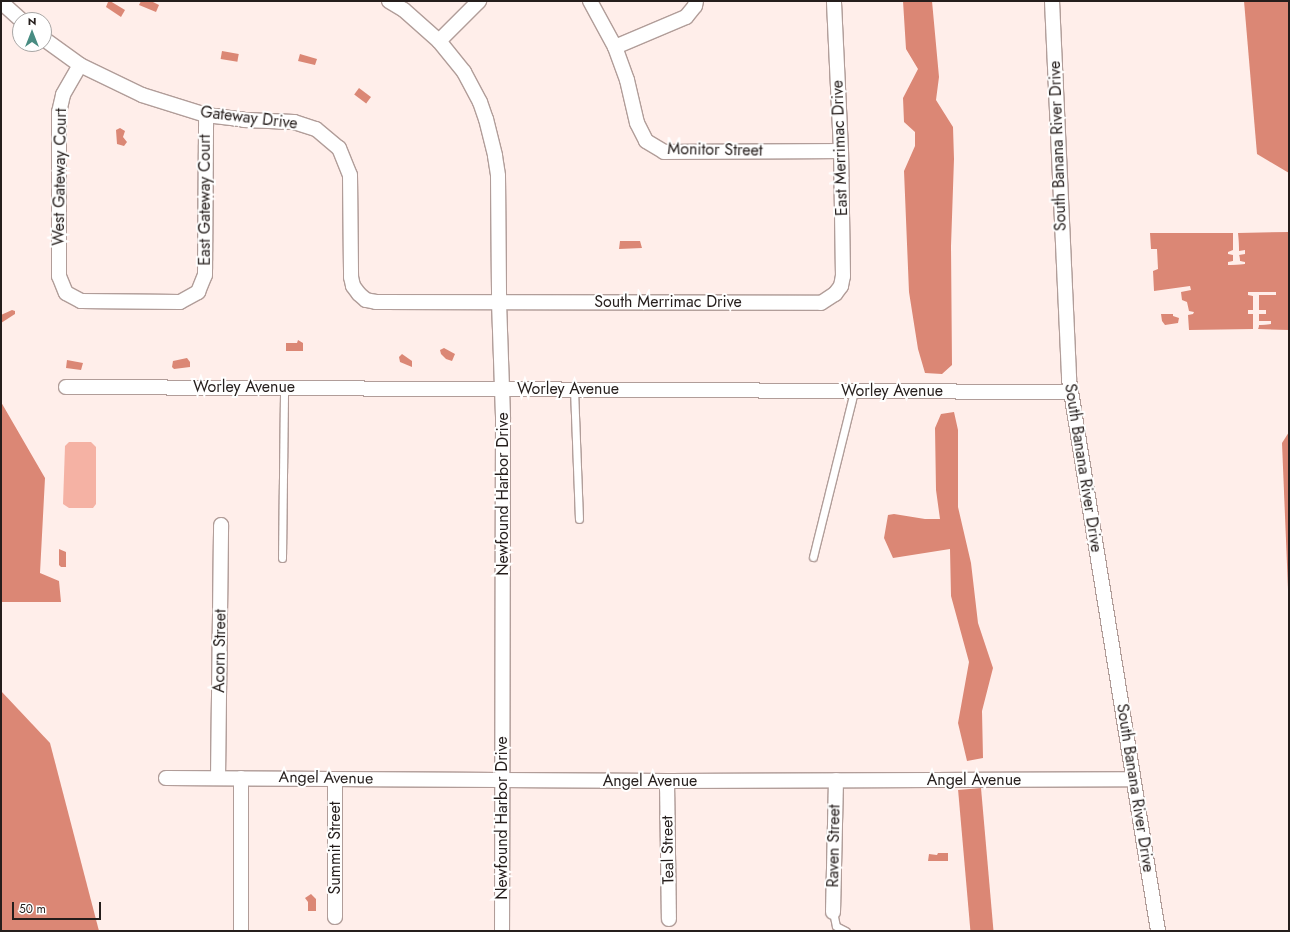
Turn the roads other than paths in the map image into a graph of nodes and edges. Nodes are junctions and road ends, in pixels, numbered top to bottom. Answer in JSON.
{"nodes":[{"id":1,"x":389,"y":1,"type":"edge"},
{"id":2,"x":479,"y":1,"type":"edge"},
{"id":3,"x":590,"y":1,"type":"edge"},
{"id":4,"x":696,"y":1,"type":"edge"},
{"id":5,"x":834,"y":1,"type":"edge"},
{"id":6,"x":1052,"y":1,"type":"edge"},
{"id":7,"x":1,"y":2,"type":"edge"},
{"id":8,"x":12,"y":12,"type":"edge"},
{"id":9,"x":439,"y":41,"type":"junction"},
{"id":10,"x":52,"y":45,"type":"edge"},
{"id":11,"x":615,"y":47,"type":"junction"},
{"id":12,"x":80,"y":65,"type":"junction"},
{"id":13,"x":206,"y":115,"type":"junction"},
{"id":14,"x":841,"y":151,"type":"junction"},
{"id":15,"x":66,"y":293,"type":"joint"},
{"id":16,"x":835,"y":294,"type":"joint"},
{"id":17,"x":499,"y":302,"type":"junction"},
{"id":18,"x":66,"y":387,"type":"dead end"},
{"id":19,"x":284,"y":387,"type":"junction"},
{"id":20,"x":502,"y":389,"type":"junction"},
{"id":21,"x":574,"y":390,"type":"junction"},
{"id":22,"x":854,"y":391,"type":"junction"},
{"id":23,"x":1070,"y":392,"type":"junction"},
{"id":24,"x":579,"y":519,"type":"dead end"},
{"id":25,"x":221,"y":525,"type":"dead end"},
{"id":26,"x":813,"y":557,"type":"dead end"},
{"id":27,"x":282,"y":558,"type":"dead end"},
{"id":28,"x":166,"y":778,"type":"dead end"},
{"id":29,"x":218,"y":778,"type":"junction"},
{"id":30,"x":241,"y":778,"type":"junction"},
{"id":31,"x":335,"y":779,"type":"junction"},
{"id":32,"x":1133,"y":779,"type":"junction"},
{"id":33,"x":502,"y":780,"type":"junction"},
{"id":34,"x":836,"y":780,"type":"junction"},
{"id":35,"x":667,"y":781,"type":"junction"},
{"id":36,"x":833,"y":912,"type":"joint"},
{"id":37,"x":335,"y":916,"type":"dead end"},
{"id":38,"x":669,"y":920,"type":"dead end"},
{"id":39,"x":241,"y":931,"type":"edge"},
{"id":40,"x":502,"y":931,"type":"edge"},
{"id":41,"x":846,"y":931,"type":"edge"},
{"id":42,"x":1158,"y":931,"type":"edge"}],
"edges":[{"from":1,"to":9,"type":"street","name":"Newfound Harbor Drive"},
{"from":2,"to":9,"type":"street"},
{"from":3,"to":11,"type":"street","name":"Monitor Street"},
{"from":4,"to":11,"type":"street"},
{"from":5,"to":14,"type":"street","name":"East Merrimac Drive"},
{"from":6,"to":23,"type":"street","name":"South Banana River Drive"},
{"from":7,"to":8,"type":"street"},
{"from":9,"to":17,"type":"street","name":"Newfound Harbor Drive"},
{"from":10,"to":12,"type":"street","name":"Gateway Drive"},
{"from":11,"to":14,"type":"street","name":"Monitor Street"},
{"from":12,"to":13,"type":"street","name":"Gateway Drive"},
{"from":12,"to":15,"type":"street","name":"West Gateway Court"},
{"from":13,"to":15,"type":"street","name":"East Gateway Court"},
{"from":13,"to":17,"type":"street","name":"Gateway Drive"},
{"from":14,"to":16,"type":"street","name":"East Merrimac Drive"},
{"from":16,"to":17,"type":"street","name":"South Merrimac Drive"},
{"from":17,"to":20,"type":"street","name":"Newfound Harbor Drive"},
{"from":18,"to":19,"type":"street","name":"Worley Avenue"},
{"from":19,"to":20,"type":"street","name":"Worley Avenue"},
{"from":19,"to":27,"type":"lane"},
{"from":20,"to":21,"type":"street","name":"Worley Avenue"},
{"from":20,"to":33,"type":"street","name":"Newfound Harbor Drive"},
{"from":21,"to":22,"type":"street","name":"Worley Avenue"},
{"from":21,"to":24,"type":"lane"},
{"from":22,"to":23,"type":"street","name":"Worley Avenue"},
{"from":22,"to":26,"type":"lane"},
{"from":23,"to":32,"type":"street","name":"South Banana River Drive"},
{"from":25,"to":29,"type":"street","name":"Acorn Street"},
{"from":28,"to":29,"type":"street","name":"Angel Avenue"},
{"from":29,"to":30,"type":"street","name":"Angel Avenue"},
{"from":30,"to":31,"type":"street","name":"Angel Avenue"},
{"from":30,"to":39,"type":"street"},
{"from":31,"to":33,"type":"street","name":"Angel Avenue"},
{"from":31,"to":37,"type":"street","name":"Summit Street"},
{"from":32,"to":34,"type":"street","name":"Angel Avenue"},
{"from":32,"to":42,"type":"street","name":"South Banana River Drive"},
{"from":33,"to":35,"type":"street","name":"Angel Avenue"},
{"from":33,"to":40,"type":"street","name":"Newfound Harbor Drive"},
{"from":34,"to":35,"type":"street","name":"Angel Avenue"},
{"from":34,"to":36,"type":"street","name":"Raven Street"},
{"from":35,"to":38,"type":"street","name":"Teal Street"},
{"from":36,"to":41,"type":"lane"}]}
